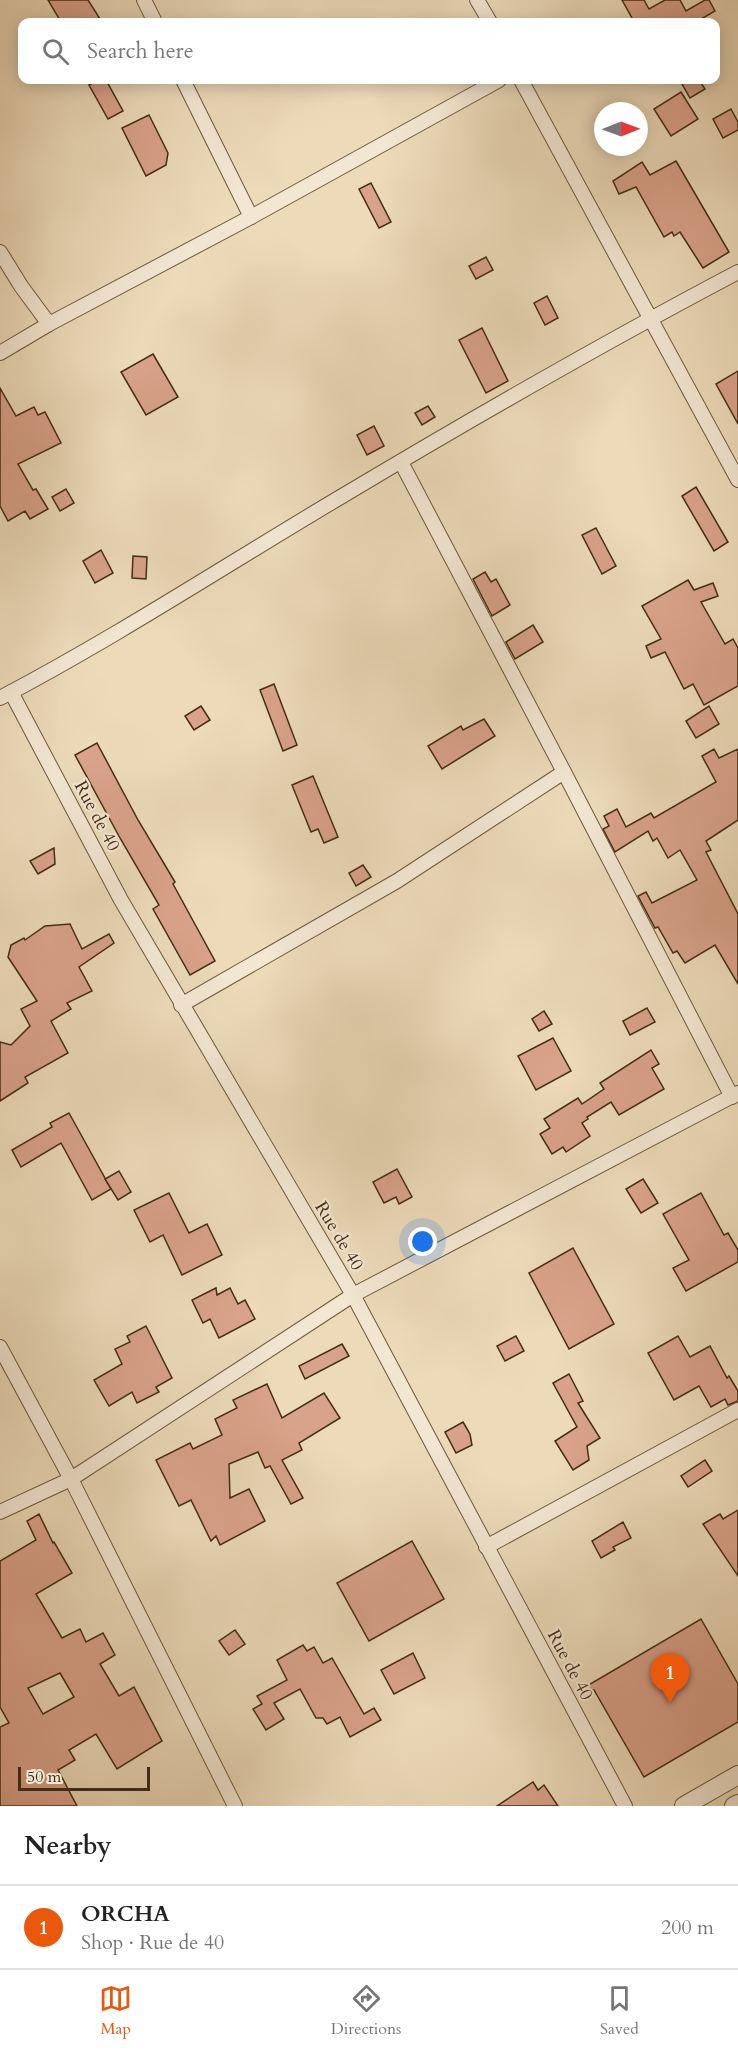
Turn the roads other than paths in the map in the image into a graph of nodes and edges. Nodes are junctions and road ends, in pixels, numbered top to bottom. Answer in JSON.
{"nodes":[{"id":1,"x":144,"y":0,"type":"edge"},
{"id":2,"x":477,"y":0,"type":"edge"},
{"id":3,"x":153,"y":18,"type":"edge"},
{"id":4,"x":488,"y":18,"type":"edge"},
{"id":5,"x":185,"y":84,"type":"edge"},
{"id":6,"x":492,"y":84,"type":"edge"},
{"id":7,"x":523,"y":84,"type":"edge"},
{"id":8,"x":251,"y":217,"type":"junction"},
{"id":9,"x":0,"y":252,"type":"edge"},
{"id":10,"x":738,"y":272,"type":"edge"},
{"id":11,"x":651,"y":318,"type":"junction"},
{"id":12,"x":49,"y":324,"type":"junction"},
{"id":13,"x":0,"y":353,"type":"edge"},
{"id":14,"x":401,"y":462,"type":"junction"},
{"id":15,"x":738,"y":480,"type":"edge"},
{"id":16,"x":6,"y":695,"type":"edge"},
{"id":17,"x":564,"y":772,"type":"junction"},
{"id":18,"x":181,"y":1005,"type":"junction"},
{"id":19,"x":735,"y":1095,"type":"edge"},
{"id":20,"x":353,"y":1295,"type":"junction"},
{"id":21,"x":0,"y":1347,"type":"edge"},
{"id":22,"x":738,"y":1410,"type":"edge"},
{"id":23,"x":71,"y":1479,"type":"junction"},
{"id":24,"x":0,"y":1512,"type":"edge"},
{"id":25,"x":486,"y":1547,"type":"junction"},
{"id":26,"x":738,"y":1775,"type":"edge"},
{"id":27,"x":235,"y":1806,"type":"edge"},
{"id":28,"x":625,"y":1806,"type":"edge"},
{"id":29,"x":684,"y":1806,"type":"edge"}],
"edges":[{"from":1,"to":3,"type":"street"},
{"from":2,"to":4,"type":"street"},
{"from":5,"to":8,"type":"street"},
{"from":6,"to":8,"type":"street"},
{"from":7,"to":11,"type":"street"},
{"from":8,"to":12,"type":"street"},
{"from":9,"to":12,"type":"street"},
{"from":10,"to":11,"type":"street"},
{"from":11,"to":14,"type":"street"},
{"from":11,"to":15,"type":"street"},
{"from":12,"to":13,"type":"street"},
{"from":14,"to":16,"type":"street"},
{"from":14,"to":17,"type":"street"},
{"from":16,"to":18,"type":"street","name":"Rue de 40"},
{"from":17,"to":18,"type":"street"},
{"from":17,"to":19,"type":"street"},
{"from":18,"to":20,"type":"street","name":"Rue de 40"},
{"from":19,"to":20,"type":"street"},
{"from":20,"to":23,"type":"street"},
{"from":20,"to":25,"type":"street","name":"Rue de 40"},
{"from":21,"to":23,"type":"street"},
{"from":22,"to":25,"type":"street"},
{"from":23,"to":24,"type":"street"},
{"from":23,"to":27,"type":"street"},
{"from":25,"to":28,"type":"street","name":"Rue de 40"},
{"from":26,"to":29,"type":"street"}]}
